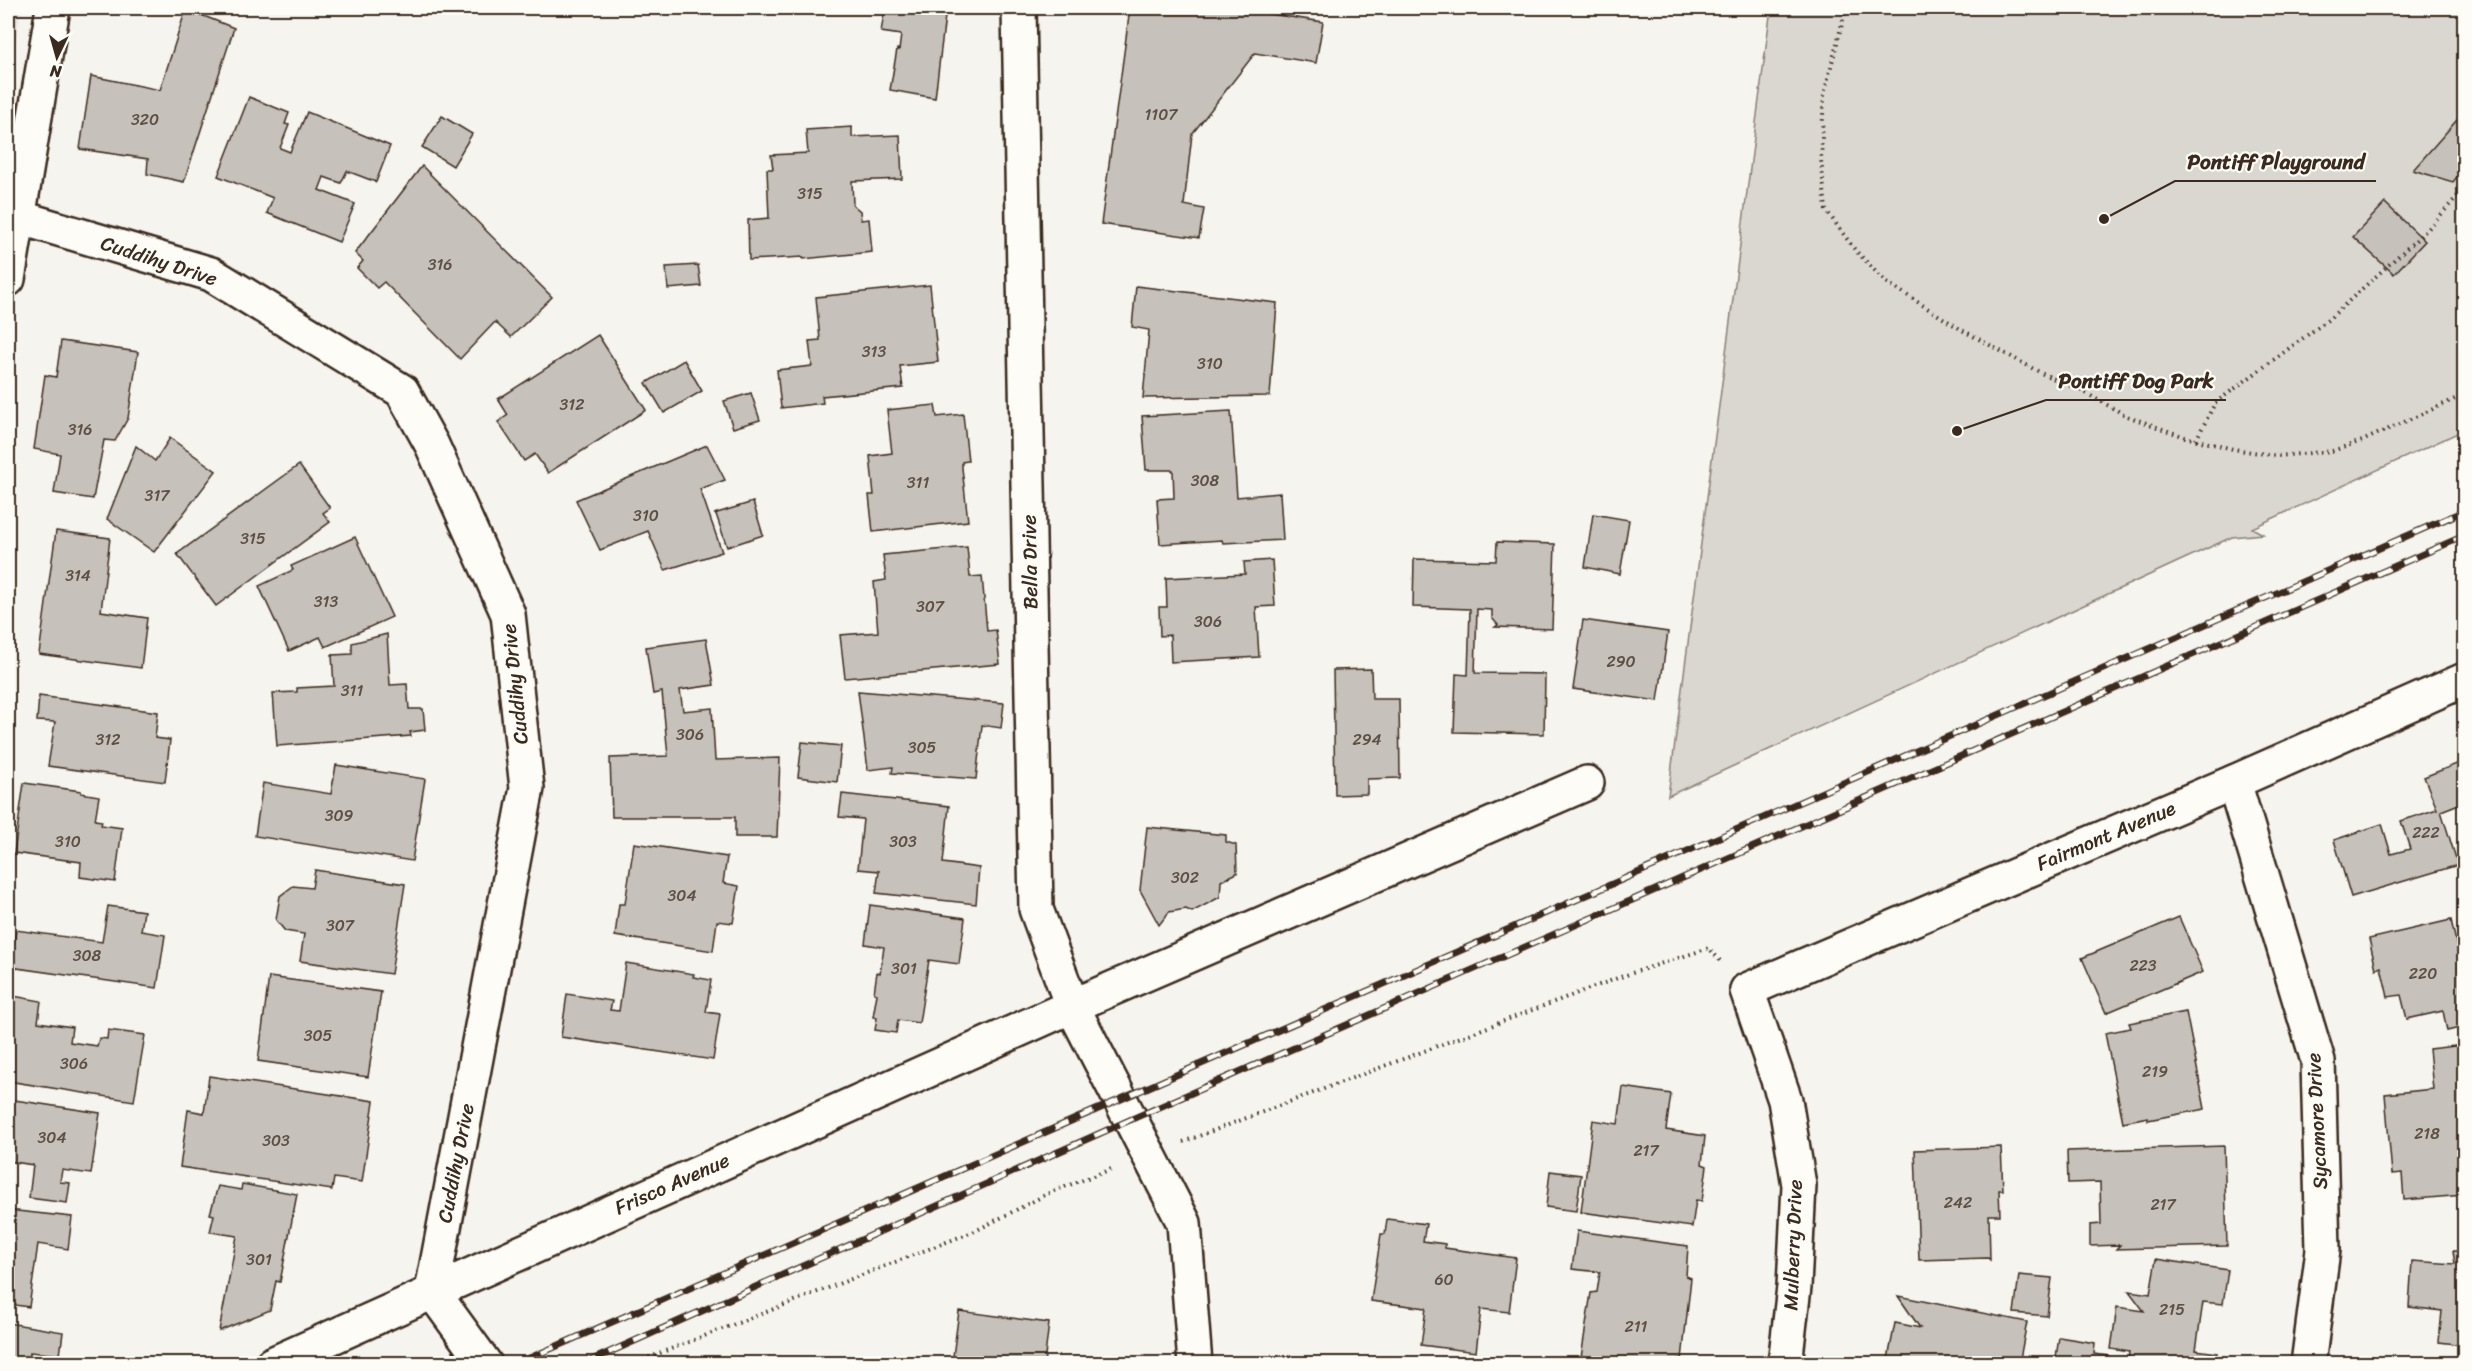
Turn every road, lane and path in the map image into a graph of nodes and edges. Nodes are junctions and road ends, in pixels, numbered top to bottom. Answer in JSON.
{"nodes":[{"id":1,"x":52,"y":8,"type":"edge"},
{"id":2,"x":1019,"y":8,"type":"edge"},
{"id":3,"x":1846,"y":8,"type":"edge"},
{"id":4,"x":2464,"y":189,"type":"edge"},
{"id":5,"x":18,"y":217,"type":"junction"},
{"id":6,"x":8,"y":279,"type":"edge"},
{"id":7,"x":2464,"y":395,"type":"edge"},
{"id":8,"x":2196,"y":440,"type":"junction"},
{"id":9,"x":2464,"y":680,"type":"edge"},
{"id":10,"x":2234,"y":782,"type":"junction"},
{"id":11,"x":1587,"y":783,"type":"dead end"},
{"id":12,"x":1747,"y":990,"type":"junction"},
{"id":13,"x":1072,"y":1006,"type":"junction"},
{"id":14,"x":1150,"y":1155,"type":"junction"},
{"id":15,"x":432,"y":1291,"type":"junction"},
{"id":16,"x":272,"y":1364,"type":"edge"},
{"id":17,"x":485,"y":1364,"type":"edge"},
{"id":18,"x":632,"y":1364,"type":"edge"},
{"id":19,"x":1195,"y":1364,"type":"edge"},
{"id":20,"x":1785,"y":1364,"type":"edge"},
{"id":21,"x":2308,"y":1364,"type":"edge"}],
"edges":[{"from":1,"to":5,"type":"street"},
{"from":2,"to":13,"type":"street","name":"Bella Drive"},
{"from":3,"to":8,"type":"path"},
{"from":4,"to":8,"type":"path"},
{"from":5,"to":6,"type":"street"},
{"from":5,"to":15,"type":"street","name":"Cuddihy Drive"},
{"from":7,"to":8,"type":"path"},
{"from":9,"to":10,"type":"street","name":"Fairmont Avenue"},
{"from":10,"to":12,"type":"street","name":"Fairmont Avenue"},
{"from":10,"to":21,"type":"street","name":"Sycamore Drive"},
{"from":11,"to":13,"type":"street","name":"Frisco Avenue"},
{"from":12,"to":14,"type":"path"},
{"from":12,"to":20,"type":"street","name":"Mulberry Drive"},
{"from":13,"to":14,"type":"street","name":"Bella Drive"},
{"from":13,"to":15,"type":"street","name":"Frisco Avenue"},
{"from":14,"to":18,"type":"path"},
{"from":14,"to":19,"type":"street","name":"Bella Drive"},
{"from":15,"to":16,"type":"street","name":"Frisco Avenue"},
{"from":15,"to":17,"type":"street"}]}
